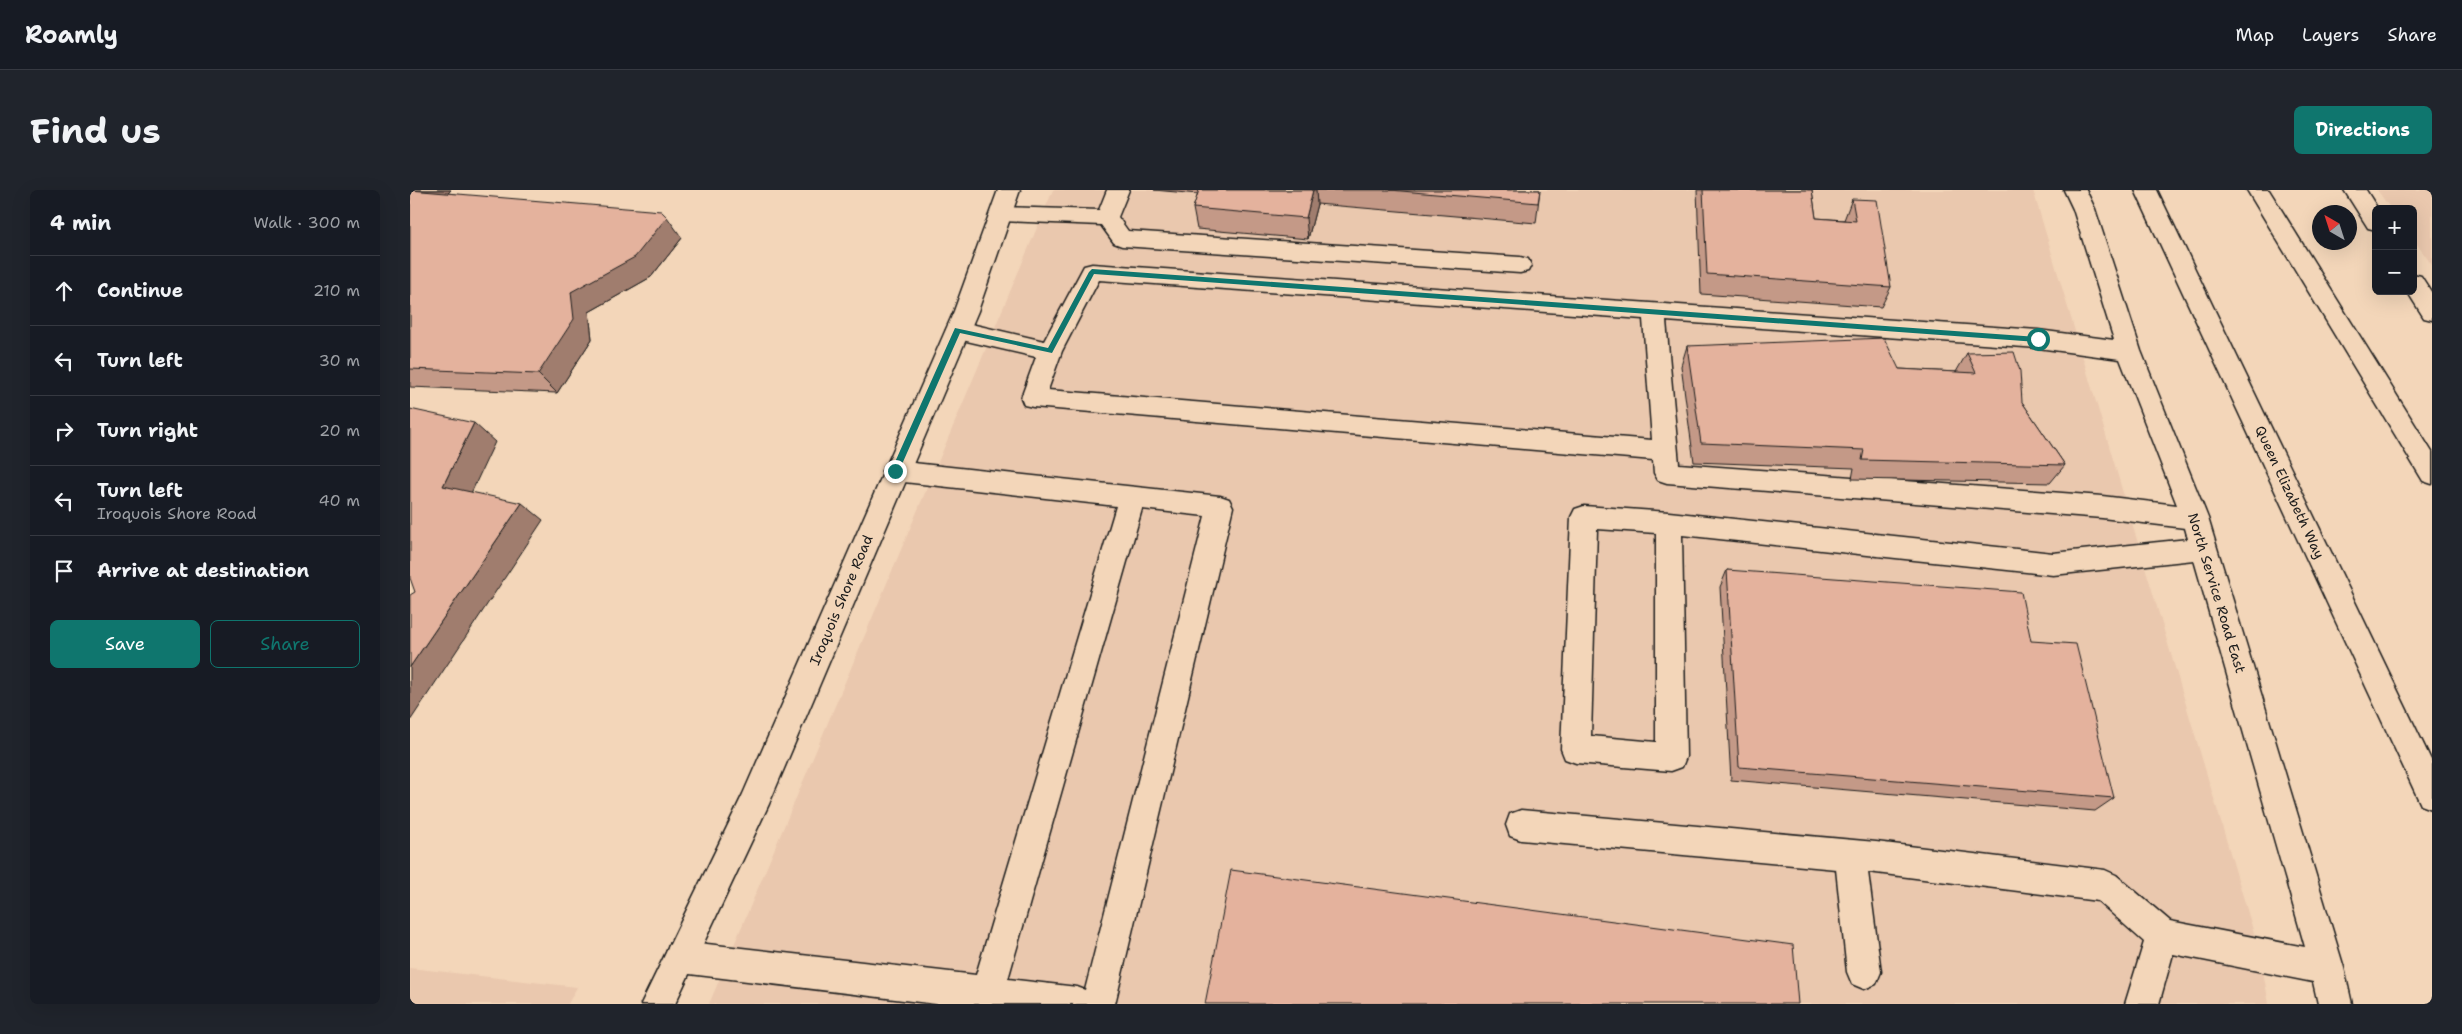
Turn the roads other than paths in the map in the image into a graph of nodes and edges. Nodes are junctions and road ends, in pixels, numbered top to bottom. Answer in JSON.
{"nodes":[{"id":1,"x":1118,"y":190,"type":"edge"},
{"id":2,"x":2075,"y":190,"type":"edge"},
{"id":3,"x":2146,"y":190,"type":"edge"},
{"id":4,"x":2258,"y":190,"type":"edge"},
{"id":5,"x":2355,"y":190,"type":"edge"},
{"id":6,"x":1005,"y":202,"type":"edge"},
{"id":7,"x":2372,"y":217,"type":"edge"},
{"id":8,"x":1107,"y":218,"type":"junction"},
{"id":9,"x":1520,"y":265,"type":"dead end"},
{"id":10,"x":2417,"y":288,"type":"edge"},
{"id":11,"x":1654,"y":312,"type":"junction"},
{"id":12,"x":2432,"y":312,"type":"edge"},
{"id":13,"x":958,"y":330,"type":"junction"},
{"id":14,"x":1050,"y":351,"type":"junction"},
{"id":15,"x":2129,"y":351,"type":"junction"},
{"id":16,"x":1665,"y":451,"type":"junction"},
{"id":17,"x":895,"y":471,"type":"junction"},
{"id":18,"x":2432,"y":474,"type":"edge"},
{"id":19,"x":1132,"y":497,"type":"junction"},
{"id":20,"x":2195,"y":518,"type":"junction"},
{"id":21,"x":1669,"y":523,"type":"junction"},
{"id":22,"x":2204,"y":548,"type":"junction"},
{"id":23,"x":2432,"y":795,"type":"edge"},
{"id":24,"x":1521,"y":825,"type":"dead end"},
{"id":25,"x":1850,"y":855,"type":"junction"},
{"id":26,"x":2162,"y":936,"type":"junction"},
{"id":27,"x":681,"y":957,"type":"junction"},
{"id":28,"x":2327,"y":968,"type":"junction"},
{"id":29,"x":1864,"y":972,"type":"dead end"},
{"id":30,"x":986,"y":998,"type":"edge"},
{"id":31,"x":658,"y":1004,"type":"edge"},
{"id":32,"x":1077,"y":1004,"type":"edge"},
{"id":33,"x":1098,"y":1004,"type":"edge"},
{"id":34,"x":2142,"y":1004,"type":"edge"},
{"id":35,"x":2334,"y":1004,"type":"edge"}],
"edges":[{"from":1,"to":8,"type":"main road"},
{"from":2,"to":15,"type":"main road","name":"North Service Road East"},
{"from":3,"to":23,"type":"main road","name":"Queen Elizabeth Way"},
{"from":4,"to":18,"type":"main road"},
{"from":5,"to":7,"type":"main road"},
{"from":6,"to":8,"type":"main road"},
{"from":6,"to":13,"type":"main road","name":"Iroquois Shore Road"},
{"from":8,"to":9,"type":"main road"},
{"from":10,"to":12,"type":"main road"},
{"from":11,"to":14,"type":"main road"},
{"from":11,"to":15,"type":"main road"},
{"from":11,"to":16,"type":"main road"},
{"from":13,"to":14,"type":"main road"},
{"from":13,"to":17,"type":"main road","name":"Iroquois Shore Road"},
{"from":14,"to":16,"type":"main road"},
{"from":15,"to":20,"type":"main road","name":"North Service Road East"},
{"from":16,"to":20,"type":"main road"},
{"from":17,"to":19,"type":"main road"},
{"from":17,"to":27,"type":"main road","name":"Iroquois Shore Road"},
{"from":19,"to":30,"type":"main road"},
{"from":19,"to":33,"type":"main road"},
{"from":20,"to":22,"type":"main road","name":"North Service Road East"},
{"from":21,"to":21,"type":"main road"},
{"from":21,"to":22,"type":"main road"},
{"from":22,"to":28,"type":"main road","name":"North Service Road East"},
{"from":24,"to":25,"type":"main road"},
{"from":25,"to":26,"type":"main road"},
{"from":25,"to":29,"type":"main road"},
{"from":26,"to":28,"type":"main road"},
{"from":26,"to":34,"type":"main road"},
{"from":27,"to":30,"type":"main road"},
{"from":27,"to":31,"type":"main road","name":"Iroquois Shore Road"},
{"from":28,"to":35,"type":"main road","name":"North Service Road East"},
{"from":30,"to":32,"type":"main road"}]}
